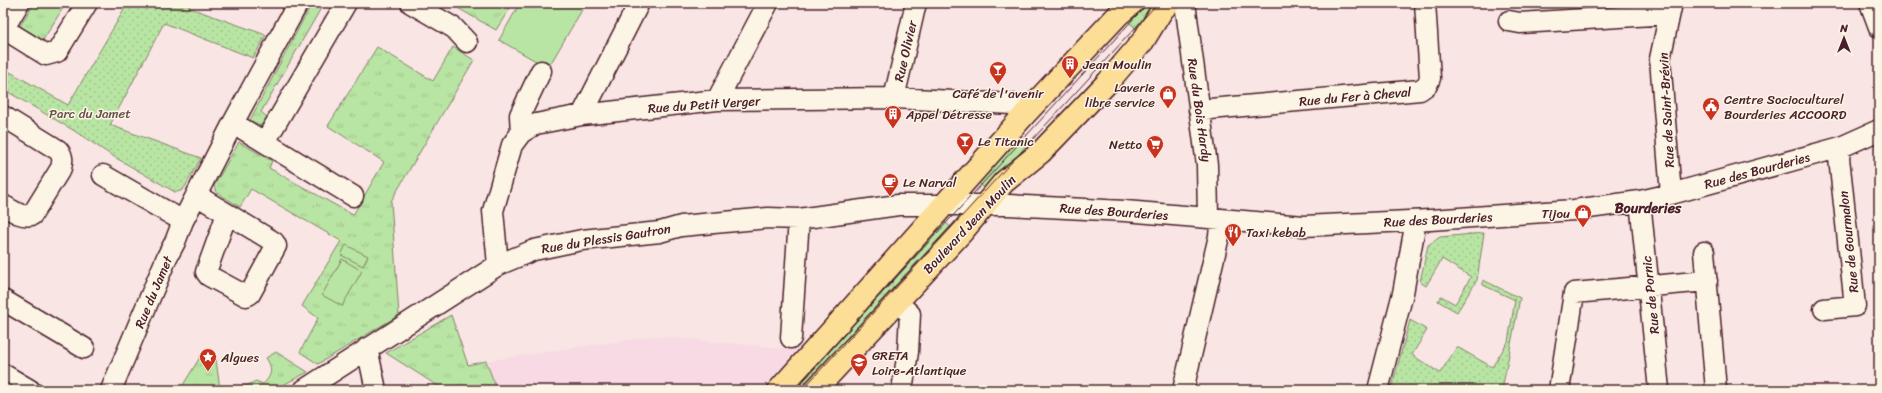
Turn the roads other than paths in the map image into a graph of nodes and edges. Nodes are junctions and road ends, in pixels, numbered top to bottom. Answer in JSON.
{"nodes":[{"id":1,"x":87,"y":3,"type":"edge"},
{"id":2,"x":298,"y":3,"type":"edge"},
{"id":3,"x":346,"y":3,"type":"edge"},
{"id":4,"x":411,"y":3,"type":"edge"},
{"id":5,"x":639,"y":3,"type":"edge"},
{"id":6,"x":768,"y":3,"type":"edge"},
{"id":7,"x":916,"y":3,"type":"edge"},
{"id":8,"x":1132,"y":3,"type":"edge"},
{"id":9,"x":1169,"y":3,"type":"edge"},
{"id":10,"x":1185,"y":3,"type":"edge"},
{"id":11,"x":1425,"y":3,"type":"edge"},
{"id":12,"x":1870,"y":3,"type":"edge"},
{"id":13,"x":12,"y":5,"type":"edge"},
{"id":14,"x":1670,"y":9,"type":"edge"},
{"id":15,"x":1509,"y":21,"type":"dead end"},
{"id":16,"x":1879,"y":27,"type":"edge"},
{"id":17,"x":3,"y":29,"type":"edge"},
{"id":18,"x":467,"y":42,"type":"dead end"},
{"id":19,"x":541,"y":72,"type":"dead end"},
{"id":20,"x":894,"y":98,"type":"junction"},
{"id":21,"x":717,"y":100,"type":"junction"},
{"id":22,"x":1199,"y":110,"type":"junction"},
{"id":23,"x":1025,"y":114,"type":"junction"},
{"id":24,"x":582,"y":115,"type":"junction"},
{"id":25,"x":3,"y":116,"type":"edge"},
{"id":26,"x":233,"y":122,"type":"junction"},
{"id":27,"x":1879,"y":130,"type":"edge"},
{"id":28,"x":521,"y":133,"type":"junction"},
{"id":29,"x":265,"y":142,"type":"junction"},
{"id":30,"x":1841,"y":147,"type":"junction"},
{"id":31,"x":103,"y":175,"type":"dead end"},
{"id":32,"x":1671,"y":194,"type":"junction"},
{"id":33,"x":196,"y":195,"type":"junction"},
{"id":34,"x":353,"y":196,"type":"dead end"},
{"id":35,"x":1640,"y":201,"type":"junction"},
{"id":36,"x":947,"y":203,"type":"junction"},
{"id":37,"x":985,"y":204,"type":"junction"},
{"id":38,"x":3,"y":205,"type":"edge"},
{"id":39,"x":227,"y":214,"type":"dead end"},
{"id":40,"x":1215,"y":218,"type":"junction"},
{"id":41,"x":799,"y":219,"type":"junction"},
{"id":42,"x":183,"y":221,"type":"junction"},
{"id":43,"x":1416,"y":221,"type":"junction"},
{"id":44,"x":1704,"y":252,"type":"dead end"},
{"id":45,"x":498,"y":265,"type":"junction"},
{"id":46,"x":1707,"y":281,"type":"junction"},
{"id":47,"x":1649,"y":286,"type":"junction"},
{"id":48,"x":3,"y":300,"type":"edge"},
{"id":49,"x":897,"y":302,"type":"junction"},
{"id":50,"x":1824,"y":309,"type":"dead end"},
{"id":51,"x":791,"y":338,"type":"dead end"},
{"id":52,"x":84,"y":348,"type":"dead end"},
{"id":53,"x":367,"y":348,"type":"junction"},
{"id":54,"x":3,"y":374,"type":"edge"},
{"id":55,"x":30,"y":390,"type":"edge"},
{"id":56,"x":111,"y":390,"type":"edge"},
{"id":57,"x":304,"y":390,"type":"edge"},
{"id":58,"x":376,"y":390,"type":"edge"},
{"id":59,"x":779,"y":390,"type":"edge"},
{"id":60,"x":815,"y":390,"type":"edge"},
{"id":61,"x":902,"y":390,"type":"edge"},
{"id":62,"x":1183,"y":390,"type":"edge"},
{"id":63,"x":1378,"y":390,"type":"edge"},
{"id":64,"x":1559,"y":390,"type":"edge"},
{"id":65,"x":1659,"y":390,"type":"edge"},
{"id":66,"x":1716,"y":390,"type":"edge"}],
"edges":[{"from":1,"to":17,"type":"street"},
{"from":2,"to":26,"type":"street","name":"Rue du Jamet"},
{"from":3,"to":29,"type":"street"},
{"from":4,"to":18,"type":"street"},
{"from":5,"to":24,"type":"street"},
{"from":6,"to":21,"type":"street"},
{"from":7,"to":20,"type":"street","name":"Rue Olivier"},
{"from":8,"to":23,"type":"main road"},
{"from":9,"to":37,"type":"main road","name":"Boulevard Jean Moulin"},
{"from":10,"to":22,"type":"street","name":"Rue du Bois Hardy"},
{"from":11,"to":22,"type":"street","name":"Rue du Fer à Cheval"},
{"from":12,"to":16,"type":"street"},
{"from":13,"to":17,"type":"street"},
{"from":14,"to":15,"type":"street"},
{"from":14,"to":32,"type":"street","name":"Rue de Saint-Brévin"},
{"from":19,"to":28,"type":"street"},
{"from":20,"to":21,"type":"street","name":"Rue du Petit Verger"},
{"from":20,"to":23,"type":"street","name":"Rue du Petit Verger"},
{"from":21,"to":24,"type":"street","name":"Rue du Petit Verger"},
{"from":22,"to":40,"type":"street","name":"Rue du Bois Hardy"},
{"from":23,"to":36,"type":"main road"},
{"from":24,"to":28,"type":"street","name":"Rue du Petit Verger"},
{"from":25,"to":38,"type":"street"},
{"from":26,"to":29,"type":"street"},
{"from":26,"to":33,"type":"street","name":"Rue du Jamet"},
{"from":27,"to":30,"type":"street","name":"Rue des Bourderies"},
{"from":28,"to":45,"type":"street","name":"Rue du Petit Verger"},
{"from":29,"to":34,"type":"street"},
{"from":30,"to":32,"type":"street","name":"Rue des Bourderies"},
{"from":30,"to":50,"type":"street","name":"Rue de Gourmalon"},
{"from":31,"to":42,"type":"street"},
{"from":32,"to":35,"type":"street","name":"Rue des Bourderies"},
{"from":33,"to":39,"type":"street"},
{"from":33,"to":42,"type":"street","name":"Rue du Jamet"},
{"from":35,"to":43,"type":"street","name":"Rue des Bourderies"},
{"from":35,"to":47,"type":"street","name":"Rue de Pornic"},
{"from":36,"to":37,"type":"street","name":"Rue des Bourderies"},
{"from":36,"to":41,"type":"street","name":"Rue du Plessis Gautron"},
{"from":36,"to":59,"type":"main road"},
{"from":37,"to":40,"type":"street","name":"Rue des Bourderies"},
{"from":37,"to":49,"type":"main road","name":"Boulevard Jean Moulin"},
{"from":40,"to":43,"type":"street","name":"Rue des Bourderies"},
{"from":40,"to":62,"type":"street","name":"Rue du Bois Hardy"},
{"from":41,"to":45,"type":"street","name":"Rue du Plessis Gautron"},
{"from":41,"to":51,"type":"street"},
{"from":42,"to":56,"type":"street","name":"Rue du Jamet"},
{"from":43,"to":63,"type":"street"},
{"from":44,"to":46,"type":"street"},
{"from":45,"to":53,"type":"street","name":"Rue du Plessis Gautron"},
{"from":46,"to":47,"type":"street"},
{"from":46,"to":66,"type":"street"},
{"from":47,"to":64,"type":"street"},
{"from":47,"to":65,"type":"street","name":"Rue de Pornic"},
{"from":48,"to":52,"type":"street"},
{"from":49,"to":60,"type":"main road","name":"Boulevard Jean Moulin"},
{"from":49,"to":61,"type":"street"},
{"from":53,"to":57,"type":"street","name":"Rue du Plessis Gautron"},
{"from":53,"to":58,"type":"street"},
{"from":54,"to":55,"type":"street"}]}
